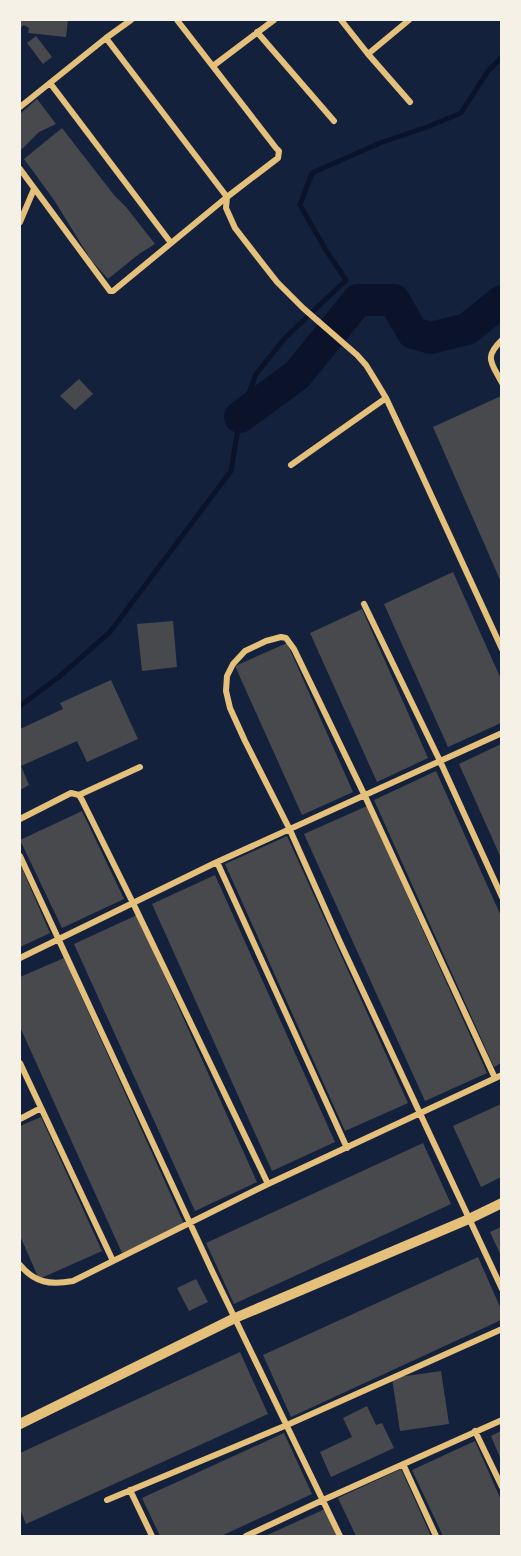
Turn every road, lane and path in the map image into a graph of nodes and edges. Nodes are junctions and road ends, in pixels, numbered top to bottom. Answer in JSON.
{"nodes":[{"id":1,"x":131,"y":20,"type":"edge"},
{"id":2,"x":177,"y":20,"type":"edge"},
{"id":3,"x":274,"y":20,"type":"edge"},
{"id":4,"x":341,"y":20,"type":"edge"},
{"id":5,"x":409,"y":20,"type":"edge"},
{"id":6,"x":257,"y":32,"type":"junction"},
{"id":7,"x":106,"y":38,"type":"junction"},
{"id":8,"x":368,"y":54,"type":"junction"},
{"id":9,"x":213,"y":66,"type":"junction"},
{"id":10,"x":50,"y":83,"type":"junction"},
{"id":11,"x":410,"y":102,"type":"dead end"},
{"id":12,"x":20,"y":107,"type":"edge"},
{"id":13,"x":334,"y":121,"type":"dead end"},
{"id":14,"x":20,"y":169,"type":"edge"},
{"id":15,"x":34,"y":189,"type":"junction"},
{"id":16,"x":227,"y":197,"type":"junction"},
{"id":17,"x":20,"y":222,"type":"edge"},
{"id":18,"x":171,"y":243,"type":"junction"},
{"id":19,"x":501,"y":340,"type":"edge"},
{"id":20,"x":501,"y":383,"type":"edge"},
{"id":21,"x":386,"y":398,"type":"junction"},
{"id":22,"x":291,"y":465,"type":"dead end"},
{"id":23,"x":364,"y":604,"type":"dead end"},
{"id":24,"x":501,"y":650,"type":"edge"},
{"id":25,"x":501,"y":734,"type":"edge"},
{"id":26,"x":440,"y":761,"type":"junction"},
{"id":27,"x":140,"y":766,"type":"dead end"},
{"id":28,"x":364,"y":794,"type":"junction"},
{"id":29,"x":79,"y":795,"type":"junction"},
{"id":30,"x":20,"y":819,"type":"edge"},
{"id":31,"x":290,"y":830,"type":"junction"},
{"id":32,"x":20,"y":856,"type":"edge"},
{"id":33,"x":217,"y":862,"type":"junction"},
{"id":34,"x":501,"y":897,"type":"edge"},
{"id":35,"x":133,"y":903,"type":"junction"},
{"id":36,"x":58,"y":939,"type":"junction"},
{"id":37,"x":20,"y":958,"type":"edge"},
{"id":38,"x":20,"y":1063,"type":"edge"},
{"id":39,"x":498,"y":1077,"type":"edge"},
{"id":40,"x":41,"y":1108,"type":"junction"},
{"id":41,"x":420,"y":1112,"type":"junction"},
{"id":42,"x":20,"y":1119,"type":"edge"},
{"id":43,"x":347,"y":1148,"type":"junction"},
{"id":44,"x":268,"y":1184,"type":"junction"},
{"id":45,"x":501,"y":1203,"type":"edge"},
{"id":46,"x":469,"y":1219,"type":"junction"},
{"id":47,"x":190,"y":1223,"type":"junction"},
{"id":48,"x":113,"y":1261,"type":"junction"},
{"id":49,"x":20,"y":1265,"type":"edge"},
{"id":50,"x":501,"y":1289,"type":"edge"},
{"id":51,"x":235,"y":1318,"type":"junction"},
{"id":52,"x":501,"y":1329,"type":"edge"},
{"id":53,"x":501,"y":1419,"type":"edge"},
{"id":54,"x":20,"y":1424,"type":"edge"},
{"id":55,"x":287,"y":1425,"type":"junction"},
{"id":56,"x":476,"y":1431,"type":"junction"},
{"id":57,"x":403,"y":1464,"type":"junction"},
{"id":58,"x":501,"y":1487,"type":"edge"},
{"id":59,"x":130,"y":1490,"type":"junction"},
{"id":60,"x":106,"y":1500,"type":"dead end"},
{"id":61,"x":323,"y":1500,"type":"junction"},
{"id":62,"x":152,"y":1536,"type":"edge"},
{"id":63,"x":246,"y":1536,"type":"edge"},
{"id":64,"x":340,"y":1536,"type":"edge"},
{"id":65,"x":436,"y":1536,"type":"edge"}],
"edges":[{"from":1,"to":7,"type":"street"},
{"from":2,"to":9,"type":"street"},
{"from":3,"to":6,"type":"street"},
{"from":4,"to":8,"type":"street"},
{"from":5,"to":8,"type":"street"},
{"from":6,"to":9,"type":"street"},
{"from":6,"to":13,"type":"street"},
{"from":7,"to":10,"type":"street"},
{"from":7,"to":16,"type":"street"},
{"from":8,"to":11,"type":"street"},
{"from":9,"to":16,"type":"street"},
{"from":10,"to":12,"type":"street"},
{"from":10,"to":18,"type":"street"},
{"from":14,"to":15,"type":"street"},
{"from":15,"to":17,"type":"street"},
{"from":15,"to":18,"type":"street"},
{"from":16,"to":18,"type":"street"},
{"from":16,"to":21,"type":"street"},
{"from":19,"to":20,"type":"street"},
{"from":21,"to":22,"type":"street"},
{"from":21,"to":24,"type":"street"},
{"from":23,"to":26,"type":"street"},
{"from":25,"to":26,"type":"street"},
{"from":26,"to":28,"type":"street"},
{"from":26,"to":34,"type":"street"},
{"from":27,"to":29,"type":"street"},
{"from":28,"to":31,"type":"street"},
{"from":28,"to":31,"type":"street"},
{"from":28,"to":39,"type":"street"},
{"from":29,"to":30,"type":"street"},
{"from":29,"to":35,"type":"street"},
{"from":31,"to":33,"type":"street"},
{"from":31,"to":41,"type":"street"},
{"from":32,"to":36,"type":"street"},
{"from":33,"to":35,"type":"street"},
{"from":33,"to":43,"type":"street"},
{"from":35,"to":36,"type":"street"},
{"from":35,"to":44,"type":"street"},
{"from":36,"to":37,"type":"street"},
{"from":36,"to":47,"type":"street"},
{"from":38,"to":40,"type":"street"},
{"from":39,"to":41,"type":"street"},
{"from":40,"to":42,"type":"street"},
{"from":40,"to":48,"type":"street"},
{"from":41,"to":43,"type":"street"},
{"from":41,"to":46,"type":"street"},
{"from":43,"to":44,"type":"street"},
{"from":44,"to":47,"type":"street"},
{"from":45,"to":46,"type":"main road"},
{"from":46,"to":50,"type":"street"},
{"from":46,"to":51,"type":"main road"},
{"from":47,"to":48,"type":"street"},
{"from":47,"to":51,"type":"street"},
{"from":48,"to":49,"type":"street"},
{"from":51,"to":54,"type":"main road"},
{"from":51,"to":55,"type":"street"},
{"from":52,"to":55,"type":"street"},
{"from":53,"to":56,"type":"street"},
{"from":55,"to":59,"type":"street"},
{"from":55,"to":61,"type":"street"},
{"from":56,"to":57,"type":"street"},
{"from":56,"to":58,"type":"street"},
{"from":57,"to":61,"type":"street"},
{"from":57,"to":65,"type":"street"},
{"from":59,"to":60,"type":"street"},
{"from":59,"to":62,"type":"street"},
{"from":61,"to":63,"type":"street"},
{"from":61,"to":64,"type":"street"}]}
